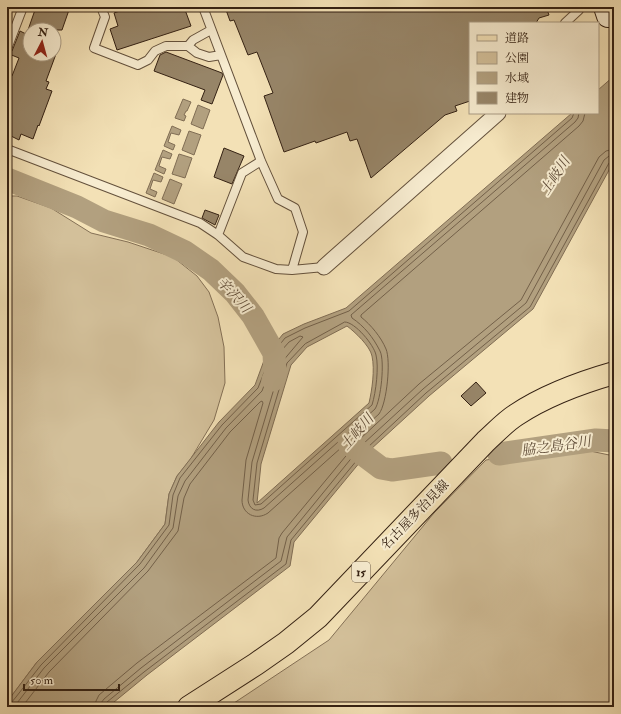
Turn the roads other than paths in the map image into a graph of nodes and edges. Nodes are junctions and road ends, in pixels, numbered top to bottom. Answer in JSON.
{"nodes":[{"id":1,"x":23,"y":7,"type":"edge"},
{"id":2,"x":101,"y":7,"type":"edge"},
{"id":3,"x":203,"y":7,"type":"edge"},
{"id":4,"x":580,"y":7,"type":"edge"},
{"id":5,"x":566,"y":22,"type":"edge"},
{"id":6,"x":211,"y":30,"type":"junction"},
{"id":7,"x":188,"y":46,"type":"junction"},
{"id":8,"x":7,"y":49,"type":"edge"},
{"id":9,"x":221,"y":55,"type":"junction"},
{"id":10,"x":497,"y":114,"type":"edge"},
{"id":11,"x":7,"y":149,"type":"edge"},
{"id":12,"x":261,"y":161,"type":"junction"},
{"id":13,"x":218,"y":235,"type":"junction"},
{"id":14,"x":324,"y":266,"type":"joint"},
{"id":15,"x":292,"y":270,"type":"junction"},
{"id":16,"x":614,"y":372,"type":"edge"},
{"id":17,"x":189,"y":707,"type":"edge"}],
"edges":[{"from":1,"to":8,"type":"lane"},
{"from":2,"to":7,"type":"lane"},
{"from":3,"to":6,"type":"lane"},
{"from":4,"to":5,"type":"lane"},
{"from":6,"to":7,"type":"lane"},
{"from":6,"to":9,"type":"lane"},
{"from":7,"to":9,"type":"lane"},
{"from":9,"to":12,"type":"lane"},
{"from":10,"to":14,"type":"street"},
{"from":11,"to":13,"type":"lane"},
{"from":12,"to":13,"type":"lane"},
{"from":12,"to":15,"type":"lane"},
{"from":13,"to":15,"type":"lane"},
{"from":14,"to":15,"type":"lane"},
{"from":16,"to":17,"type":"main road","name":"名古屋多治見線","number":"15"}]}
